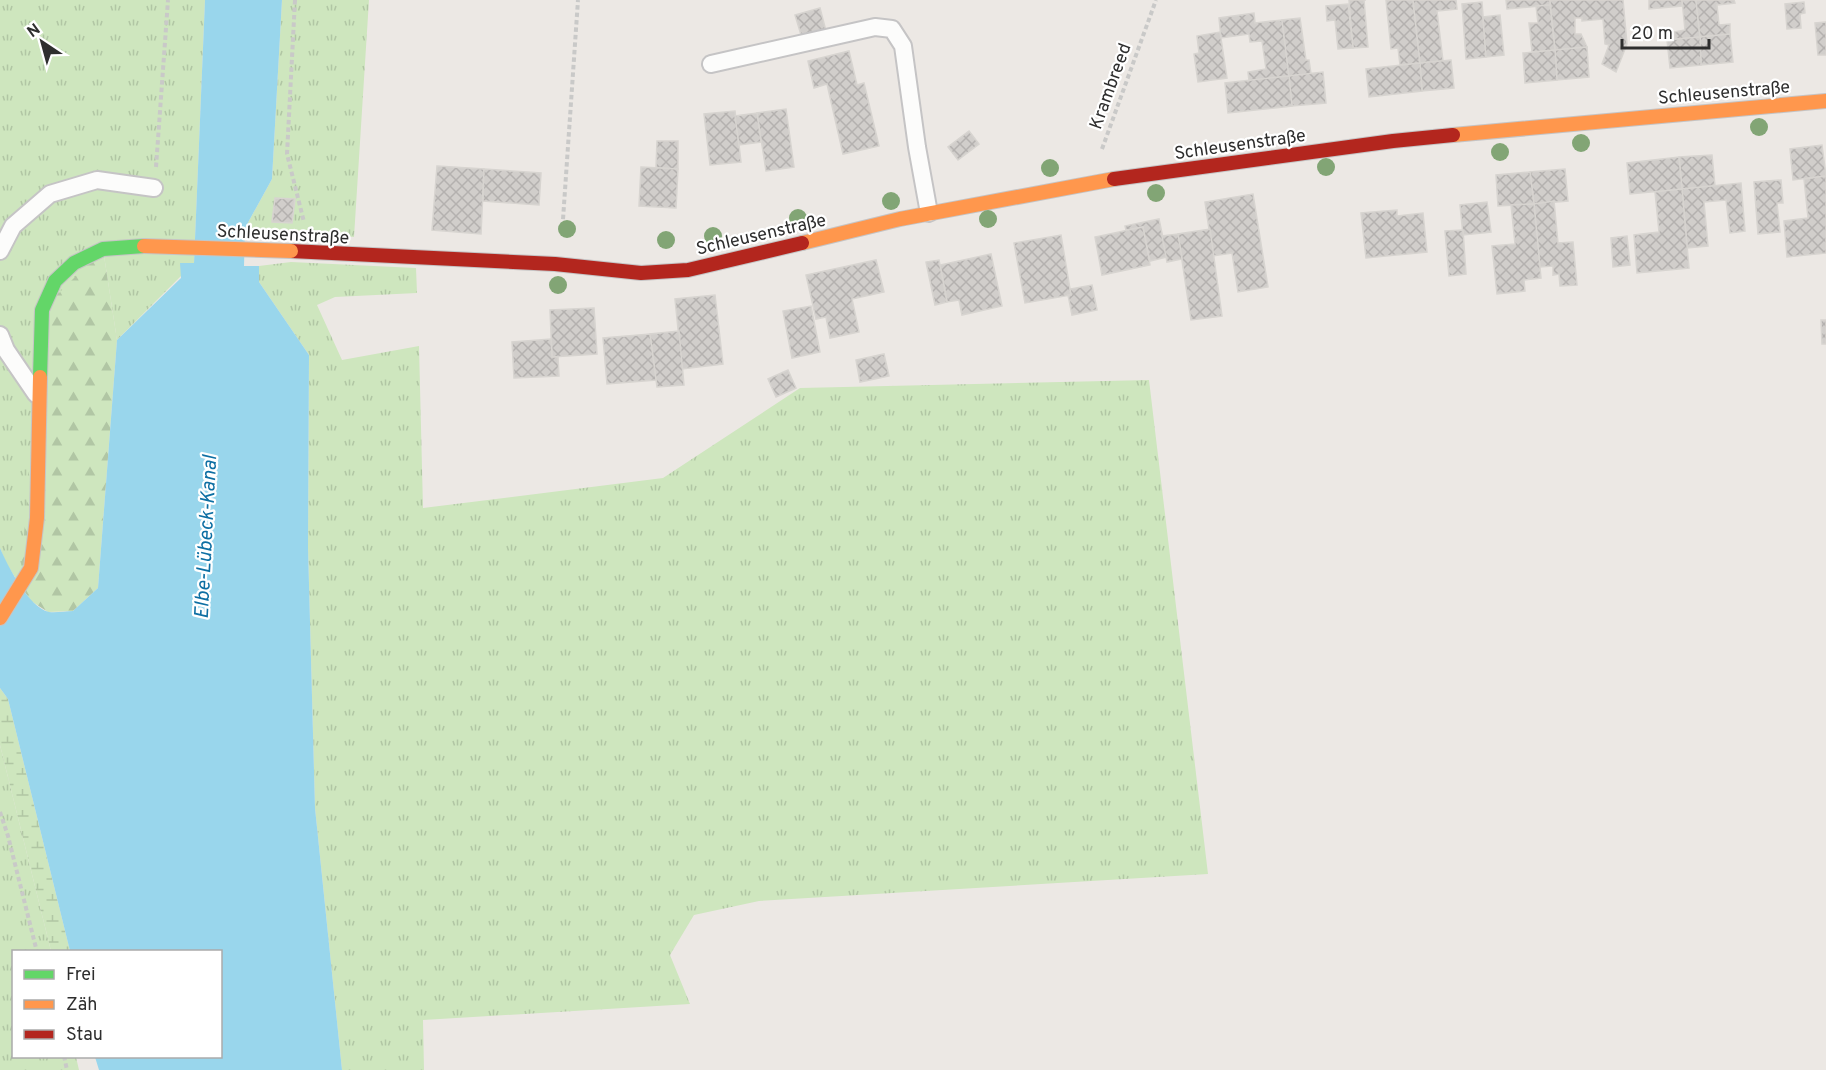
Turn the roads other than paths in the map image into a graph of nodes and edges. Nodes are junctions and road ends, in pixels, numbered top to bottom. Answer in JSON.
{"nodes":[{"id":1,"x":711,"y":64,"type":"dead end"},
{"id":2,"x":1826,"y":100,"type":"edge"},
{"id":3,"x":154,"y":188,"type":"road end"},
{"id":4,"x":929,"y":213,"type":"junction"},
{"id":5,"x":0,"y":251,"type":"edge"},
{"id":6,"x":0,"y":335,"type":"edge"},
{"id":7,"x":39,"y":397,"type":"junction"},
{"id":8,"x":0,"y":618,"type":"edge"}],
"edges":[{"from":1,"to":4,"type":"lane"},
{"from":2,"to":4,"type":"street","name":"Schleusenstraße"},
{"from":3,"to":5,"type":"lane"},
{"from":4,"to":7,"type":"street","name":"Schleusenstraße","bridge":true},
{"from":6,"to":7,"type":"lane"},
{"from":7,"to":8,"type":"street","name":"Schleusenstraße"}]}
